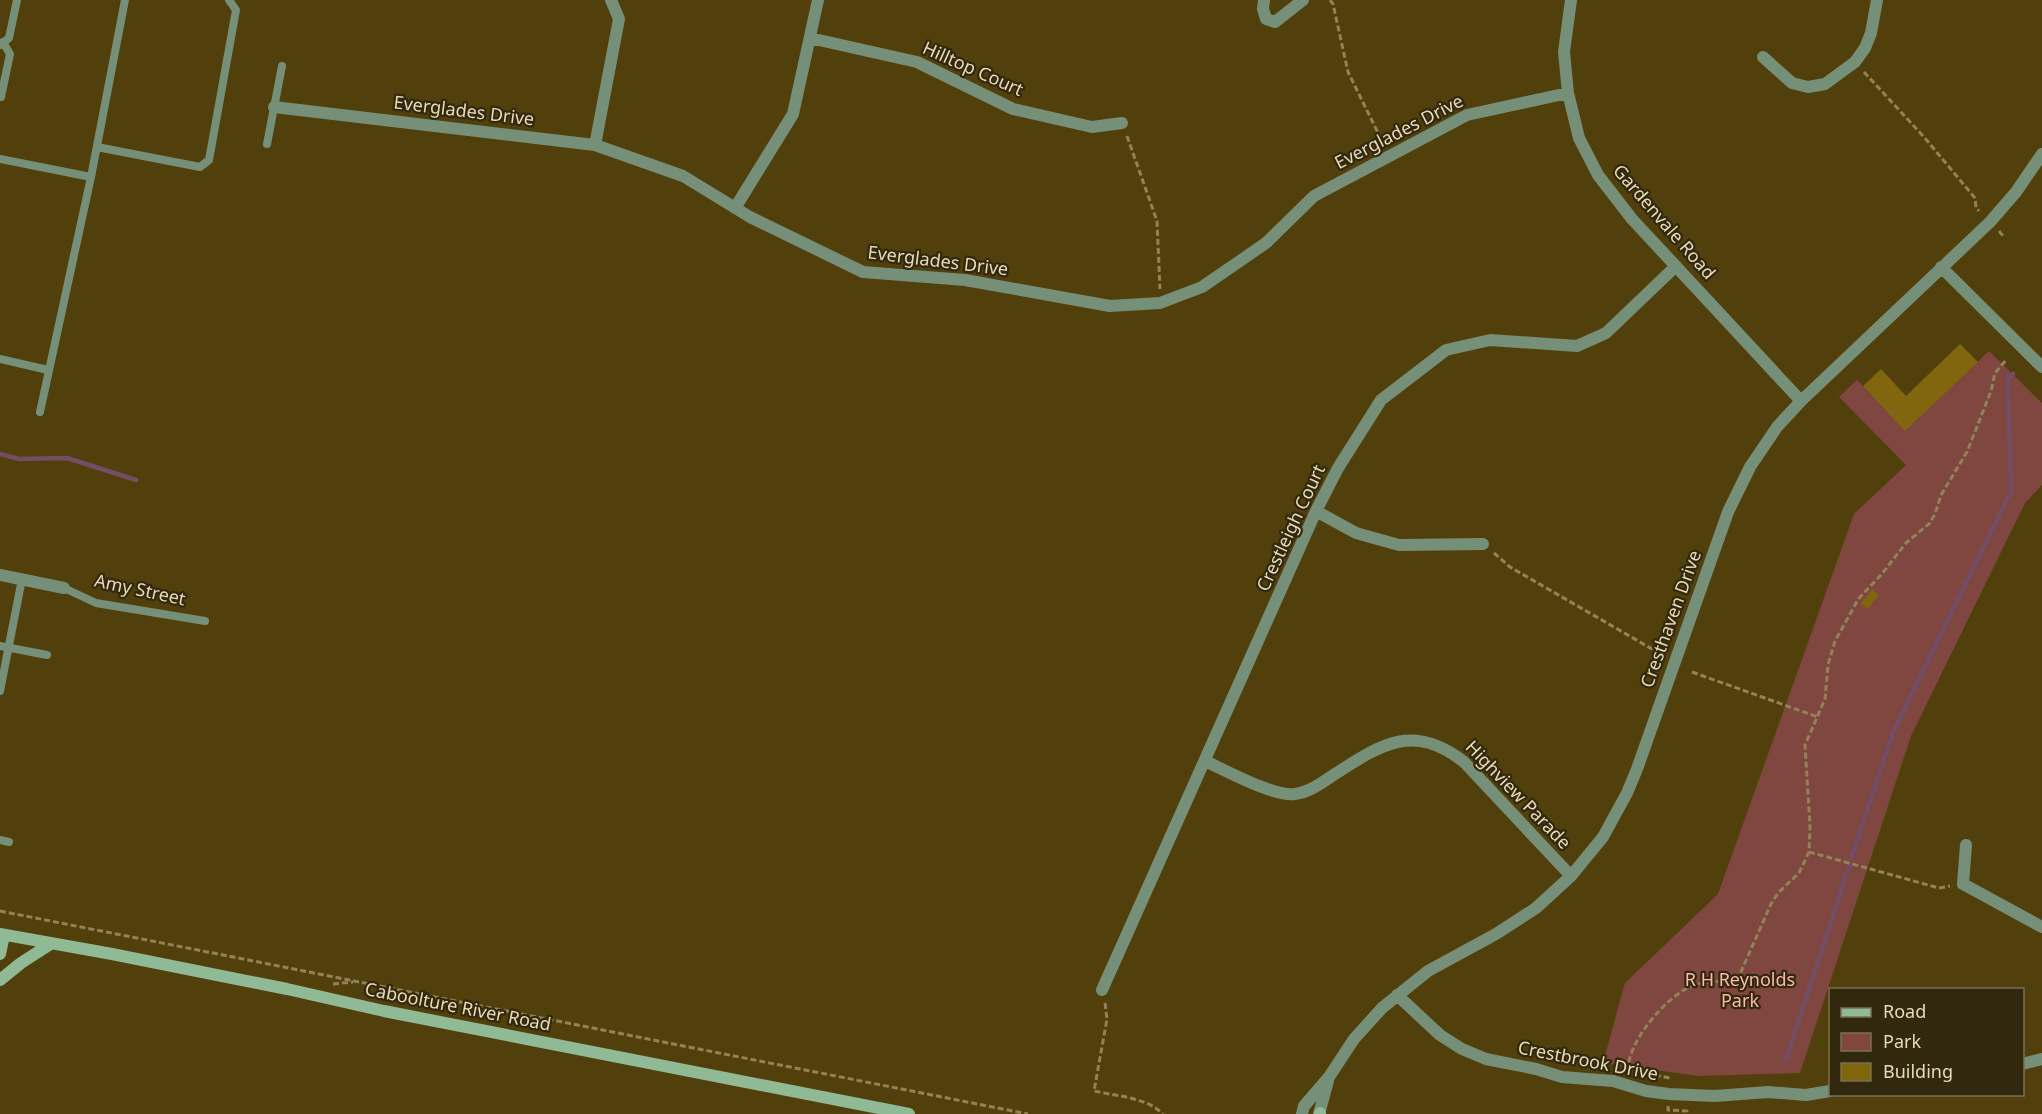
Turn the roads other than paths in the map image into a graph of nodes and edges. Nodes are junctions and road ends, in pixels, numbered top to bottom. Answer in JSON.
{"nodes":[{"id":1,"x":17,"y":0,"type":"edge"},
{"id":2,"x":125,"y":0,"type":"edge"},
{"id":3,"x":229,"y":0,"type":"edge"},
{"id":4,"x":611,"y":0,"type":"edge"},
{"id":5,"x":818,"y":0,"type":"edge"},
{"id":6,"x":1264,"y":0,"type":"edge"},
{"id":7,"x":1304,"y":0,"type":"edge"},
{"id":8,"x":1571,"y":0,"type":"edge"},
{"id":9,"x":1877,"y":0,"type":"edge"},
{"id":10,"x":810,"y":38,"type":"junction"},
{"id":11,"x":2,"y":44,"type":"edge"},
{"id":12,"x":1763,"y":57,"type":"dead end"},
{"id":13,"x":282,"y":66,"type":"dead end"},
{"id":14,"x":1568,"y":93,"type":"junction"},
{"id":15,"x":1,"y":97,"type":"edge"},
{"id":16,"x":274,"y":107,"type":"junction"},
{"id":17,"x":1122,"y":123,"type":"road end"},
{"id":18,"x":267,"y":144,"type":"dead end"},
{"id":19,"x":595,"y":145,"type":"junction"},
{"id":20,"x":97,"y":147,"type":"junction"},
{"id":21,"x":2042,"y":154,"type":"edge"},
{"id":22,"x":0,"y":159,"type":"edge"},
{"id":23,"x":91,"y":177,"type":"junction"},
{"id":24,"x":735,"y":208,"type":"junction"},
{"id":25,"x":1676,"y":266,"type":"junction"},
{"id":26,"x":1941,"y":267,"type":"junction"},
{"id":27,"x":0,"y":359,"type":"edge"},
{"id":28,"x":2042,"y":367,"type":"edge"},
{"id":29,"x":48,"y":370,"type":"junction"},
{"id":30,"x":1801,"y":401,"type":"junction"},
{"id":31,"x":40,"y":412,"type":"dead end"},
{"id":32,"x":1316,"y":511,"type":"junction"},
{"id":33,"x":1483,"y":544,"type":"road end"},
{"id":34,"x":0,"y":575,"type":"edge"},
{"id":35,"x":22,"y":579,"type":"junction"},
{"id":36,"x":64,"y":588,"type":"joint"},
{"id":37,"x":205,"y":621,"type":"dead end"},
{"id":38,"x":4,"y":646,"type":"edge"},
{"id":39,"x":47,"y":655,"type":"dead end"},
{"id":40,"x":0,"y":691,"type":"edge"},
{"id":41,"x":1204,"y":761,"type":"junction"},
{"id":42,"x":1966,"y":845,"type":"dead end"},
{"id":43,"x":1571,"y":876,"type":"junction"},
{"id":44,"x":2042,"y":927,"type":"edge"},
{"id":45,"x":2,"y":935,"type":"edge"},
{"id":46,"x":52,"y":943,"type":"junction"},
{"id":47,"x":0,"y":954,"type":"edge"},
{"id":48,"x":0,"y":980,"type":"edge"},
{"id":49,"x":1102,"y":990,"type":"road end"},
{"id":50,"x":1397,"y":994,"type":"junction"},
{"id":51,"x":2042,"y":1059,"type":"edge"},
{"id":52,"x":2024,"y":1064,"type":"edge"},
{"id":53,"x":1329,"y":1077,"type":"junction"},
{"id":54,"x":1829,"y":1091,"type":"edge"},
{"id":55,"x":909,"y":1114,"type":"edge"},
{"id":56,"x":1302,"y":1114,"type":"edge"},
{"id":57,"x":1320,"y":1114,"type":"edge"}],
"edges":[{"from":1,"to":11,"type":"lane"},
{"from":2,"to":20,"type":"lane"},
{"from":3,"to":20,"type":"lane"},
{"from":4,"to":19,"type":"street"},
{"from":5,"to":10,"type":"street"},
{"from":6,"to":7,"type":"street"},
{"from":8,"to":14,"type":"street","name":"Gardenvale Road"},
{"from":9,"to":12,"type":"street"},
{"from":10,"to":17,"type":"street","name":"Hilltop Court"},
{"from":10,"to":24,"type":"street"},
{"from":11,"to":15,"type":"lane"},
{"from":13,"to":16,"type":"lane"},
{"from":14,"to":24,"type":"street","name":"Everglades Drive"},
{"from":14,"to":25,"type":"street","name":"Gardenvale Road"},
{"from":16,"to":18,"type":"lane"},
{"from":16,"to":19,"type":"street","name":"Everglades Drive"},
{"from":19,"to":24,"type":"street","name":"Everglades Drive"},
{"from":20,"to":23,"type":"lane"},
{"from":21,"to":26,"type":"street","name":"Cresthaven Drive"},
{"from":22,"to":23,"type":"lane"},
{"from":23,"to":29,"type":"lane"},
{"from":25,"to":30,"type":"street","name":"Gardenvale Road"},
{"from":25,"to":32,"type":"street","name":"Crestleigh Court"},
{"from":26,"to":28,"type":"street"},
{"from":26,"to":30,"type":"street","name":"Cresthaven Drive"},
{"from":27,"to":29,"type":"lane"},
{"from":29,"to":31,"type":"lane"},
{"from":30,"to":43,"type":"street","name":"Cresthaven Drive"},
{"from":32,"to":33,"type":"street"},
{"from":32,"to":41,"type":"street","name":"Crestleigh Court"},
{"from":34,"to":35,"type":"street","name":"Amy Street"},
{"from":35,"to":36,"type":"street","name":"Amy Street"},
{"from":35,"to":38,"type":"lane"},
{"from":36,"to":37,"type":"lane","name":"Amy Street"},
{"from":38,"to":39,"type":"lane"},
{"from":38,"to":40,"type":"lane"},
{"from":41,"to":43,"type":"street","name":"Highview Parade"},
{"from":41,"to":49,"type":"street","name":"Crestleigh Court"},
{"from":42,"to":44,"type":"street"},
{"from":43,"to":50,"type":"street","name":"Cresthaven Drive"},
{"from":45,"to":46,"type":"main road","name":"Caboolture River Road"},
{"from":45,"to":47,"type":"main road"},
{"from":46,"to":48,"type":"main road"},
{"from":46,"to":55,"type":"main road","name":"Caboolture River Road"},
{"from":50,"to":53,"type":"street","name":"Cresthaven Drive"},
{"from":50,"to":54,"type":"street","name":"Crestbrook Drive"},
{"from":51,"to":52,"type":"street"},
{"from":53,"to":56,"type":"street","name":"Cresthaven Drive"},
{"from":53,"to":57,"type":"street","name":"Cresthaven Drive"}]}
